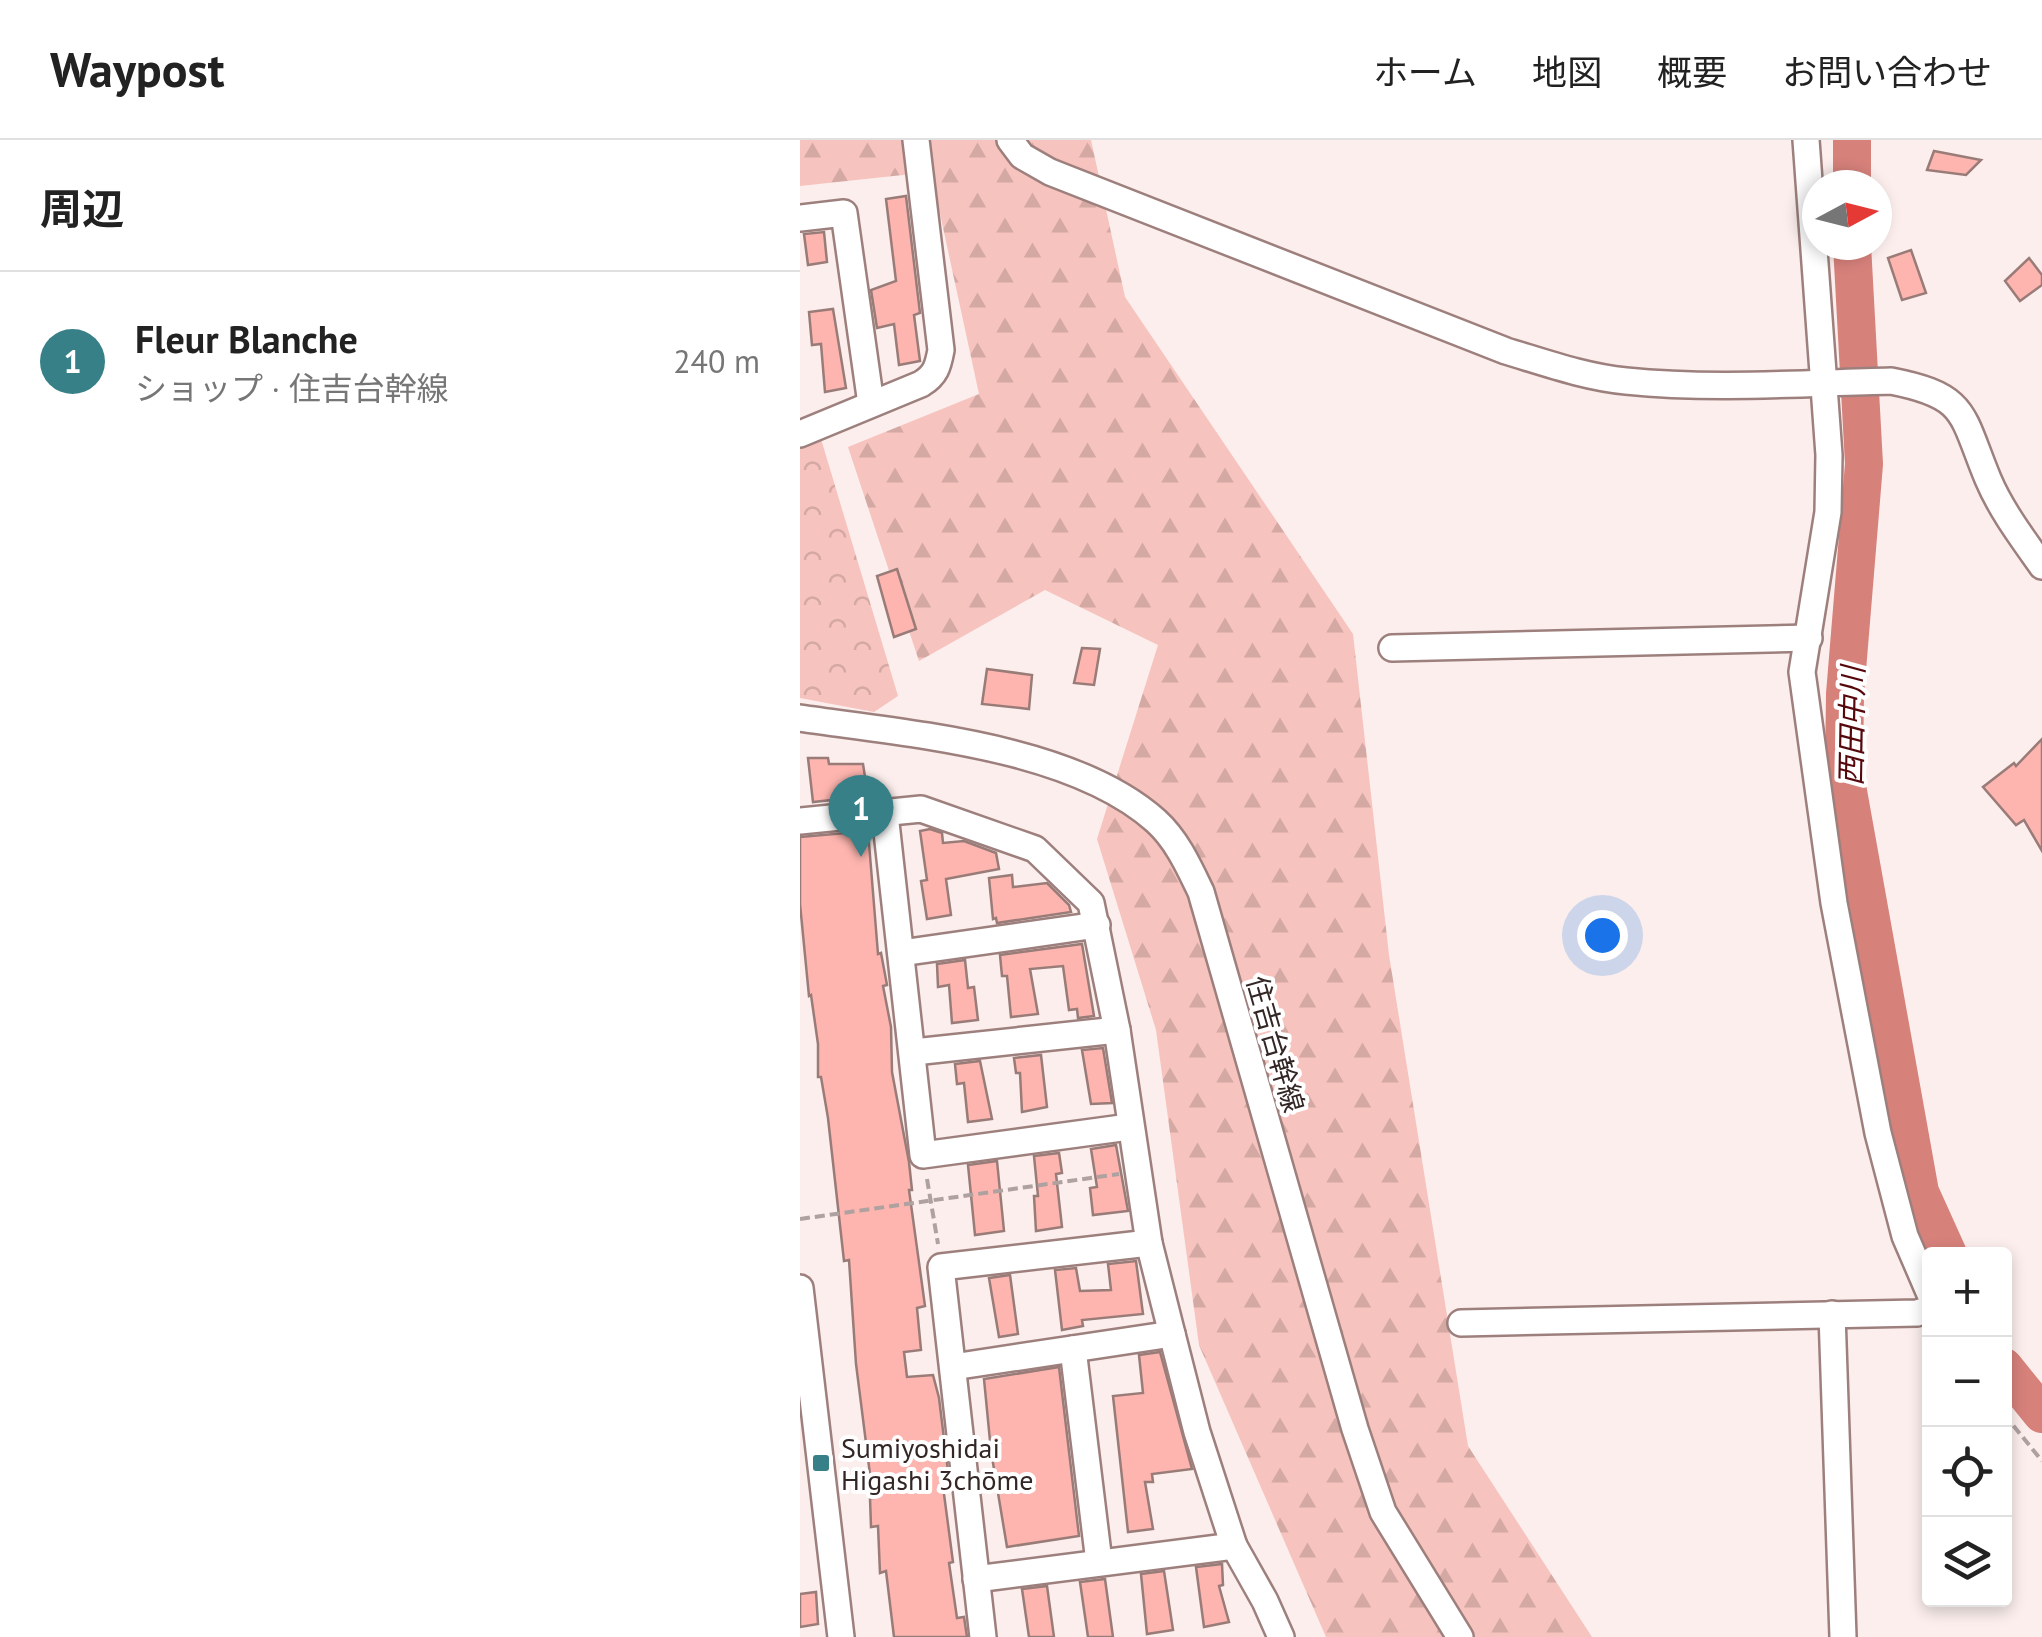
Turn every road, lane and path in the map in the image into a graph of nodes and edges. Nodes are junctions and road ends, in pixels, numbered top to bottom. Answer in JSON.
{"nodes":[{"id":1,"x":916,"y":140,"type":"edge"},
{"id":2,"x":1010,"y":140,"type":"edge"},
{"id":3,"x":1806,"y":140,"type":"edge"},
{"id":4,"x":800,"y":218,"type":"edge"},
{"id":5,"x":1830,"y":383,"type":"junction"},
{"id":6,"x":871,"y":404,"type":"junction"},
{"id":7,"x":800,"y":434,"type":"edge"},
{"id":8,"x":2042,"y":566,"type":"edge"},
{"id":9,"x":1809,"y":638,"type":"junction"},
{"id":10,"x":1392,"y":648,"type":"dead end"},
{"id":11,"x":800,"y":718,"type":"edge"},
{"id":12,"x":885,"y":814,"type":"junction"},
{"id":13,"x":800,"y":821,"type":"edge"},
{"id":14,"x":1097,"y":924,"type":"junction"},
{"id":15,"x":902,"y":953,"type":"junction"},
{"id":16,"x":1116,"y":1030,"type":"junction"},
{"id":17,"x":914,"y":1052,"type":"junction"},
{"id":18,"x":1129,"y":1127,"type":"junction"},
{"id":19,"x":923,"y":1155,"type":"junction"},
{"id":20,"x":1138,"y":1172,"type":"junction"},
{"id":21,"x":931,"y":1200,"type":"junction"},
{"id":22,"x":800,"y":1218,"type":"edge"},
{"id":23,"x":1150,"y":1243,"type":"junction"},
{"id":24,"x":941,"y":1267,"type":"junction"},
{"id":25,"x":1922,"y":1275,"type":"edge"},
{"id":26,"x":800,"y":1288,"type":"edge"},
{"id":27,"x":1922,"y":1311,"type":"edge"},
{"id":28,"x":1832,"y":1314,"type":"junction"},
{"id":29,"x":1461,"y":1322,"type":"dead end"},
{"id":30,"x":1172,"y":1334,"type":"junction"},
{"id":31,"x":1073,"y":1349,"type":"junction"},
{"id":32,"x":952,"y":1367,"type":"junction"},
{"id":33,"x":2012,"y":1424,"type":"edge"},
{"id":34,"x":2042,"y":1461,"type":"edge"},
{"id":35,"x":1234,"y":1546,"type":"junction"},
{"id":36,"x":1099,"y":1562,"type":"junction"},
{"id":37,"x":976,"y":1579,"type":"junction"},
{"id":38,"x":841,"y":1637,"type":"edge"},
{"id":39,"x":983,"y":1637,"type":"edge"},
{"id":40,"x":1281,"y":1637,"type":"edge"},
{"id":41,"x":1460,"y":1637,"type":"edge"},
{"id":42,"x":1842,"y":1637,"type":"edge"}],
"edges":[{"from":1,"to":6,"type":"street"},
{"from":2,"to":5,"type":"street"},
{"from":3,"to":5,"type":"street"},
{"from":4,"to":6,"type":"street"},
{"from":5,"to":8,"type":"street"},
{"from":5,"to":9,"type":"street"},
{"from":6,"to":7,"type":"street"},
{"from":9,"to":10,"type":"street"},
{"from":9,"to":25,"type":"street"},
{"from":11,"to":41,"type":"street","name":"住吉台幹線"},
{"from":12,"to":13,"type":"street"},
{"from":12,"to":14,"type":"street"},
{"from":12,"to":15,"type":"street"},
{"from":14,"to":15,"type":"street"},
{"from":14,"to":16,"type":"street"},
{"from":15,"to":17,"type":"street"},
{"from":16,"to":17,"type":"street"},
{"from":16,"to":18,"type":"street"},
{"from":17,"to":19,"type":"street"},
{"from":18,"to":19,"type":"street"},
{"from":18,"to":20,"type":"street"},
{"from":19,"to":21,"type":"path"},
{"from":20,"to":21,"type":"path"},
{"from":20,"to":23,"type":"street"},
{"from":21,"to":22,"type":"path"},
{"from":21,"to":24,"type":"path"},
{"from":23,"to":24,"type":"street"},
{"from":23,"to":30,"type":"street"},
{"from":24,"to":32,"type":"street"},
{"from":26,"to":38,"type":"street"},
{"from":27,"to":28,"type":"street"},
{"from":28,"to":29,"type":"street"},
{"from":28,"to":42,"type":"street"},
{"from":30,"to":31,"type":"street"},
{"from":30,"to":35,"type":"street"},
{"from":31,"to":32,"type":"street"},
{"from":31,"to":36,"type":"street"},
{"from":32,"to":37,"type":"street"},
{"from":33,"to":34,"type":"path"},
{"from":35,"to":36,"type":"street"},
{"from":35,"to":40,"type":"street"},
{"from":36,"to":37,"type":"street"},
{"from":37,"to":39,"type":"street"}]}
